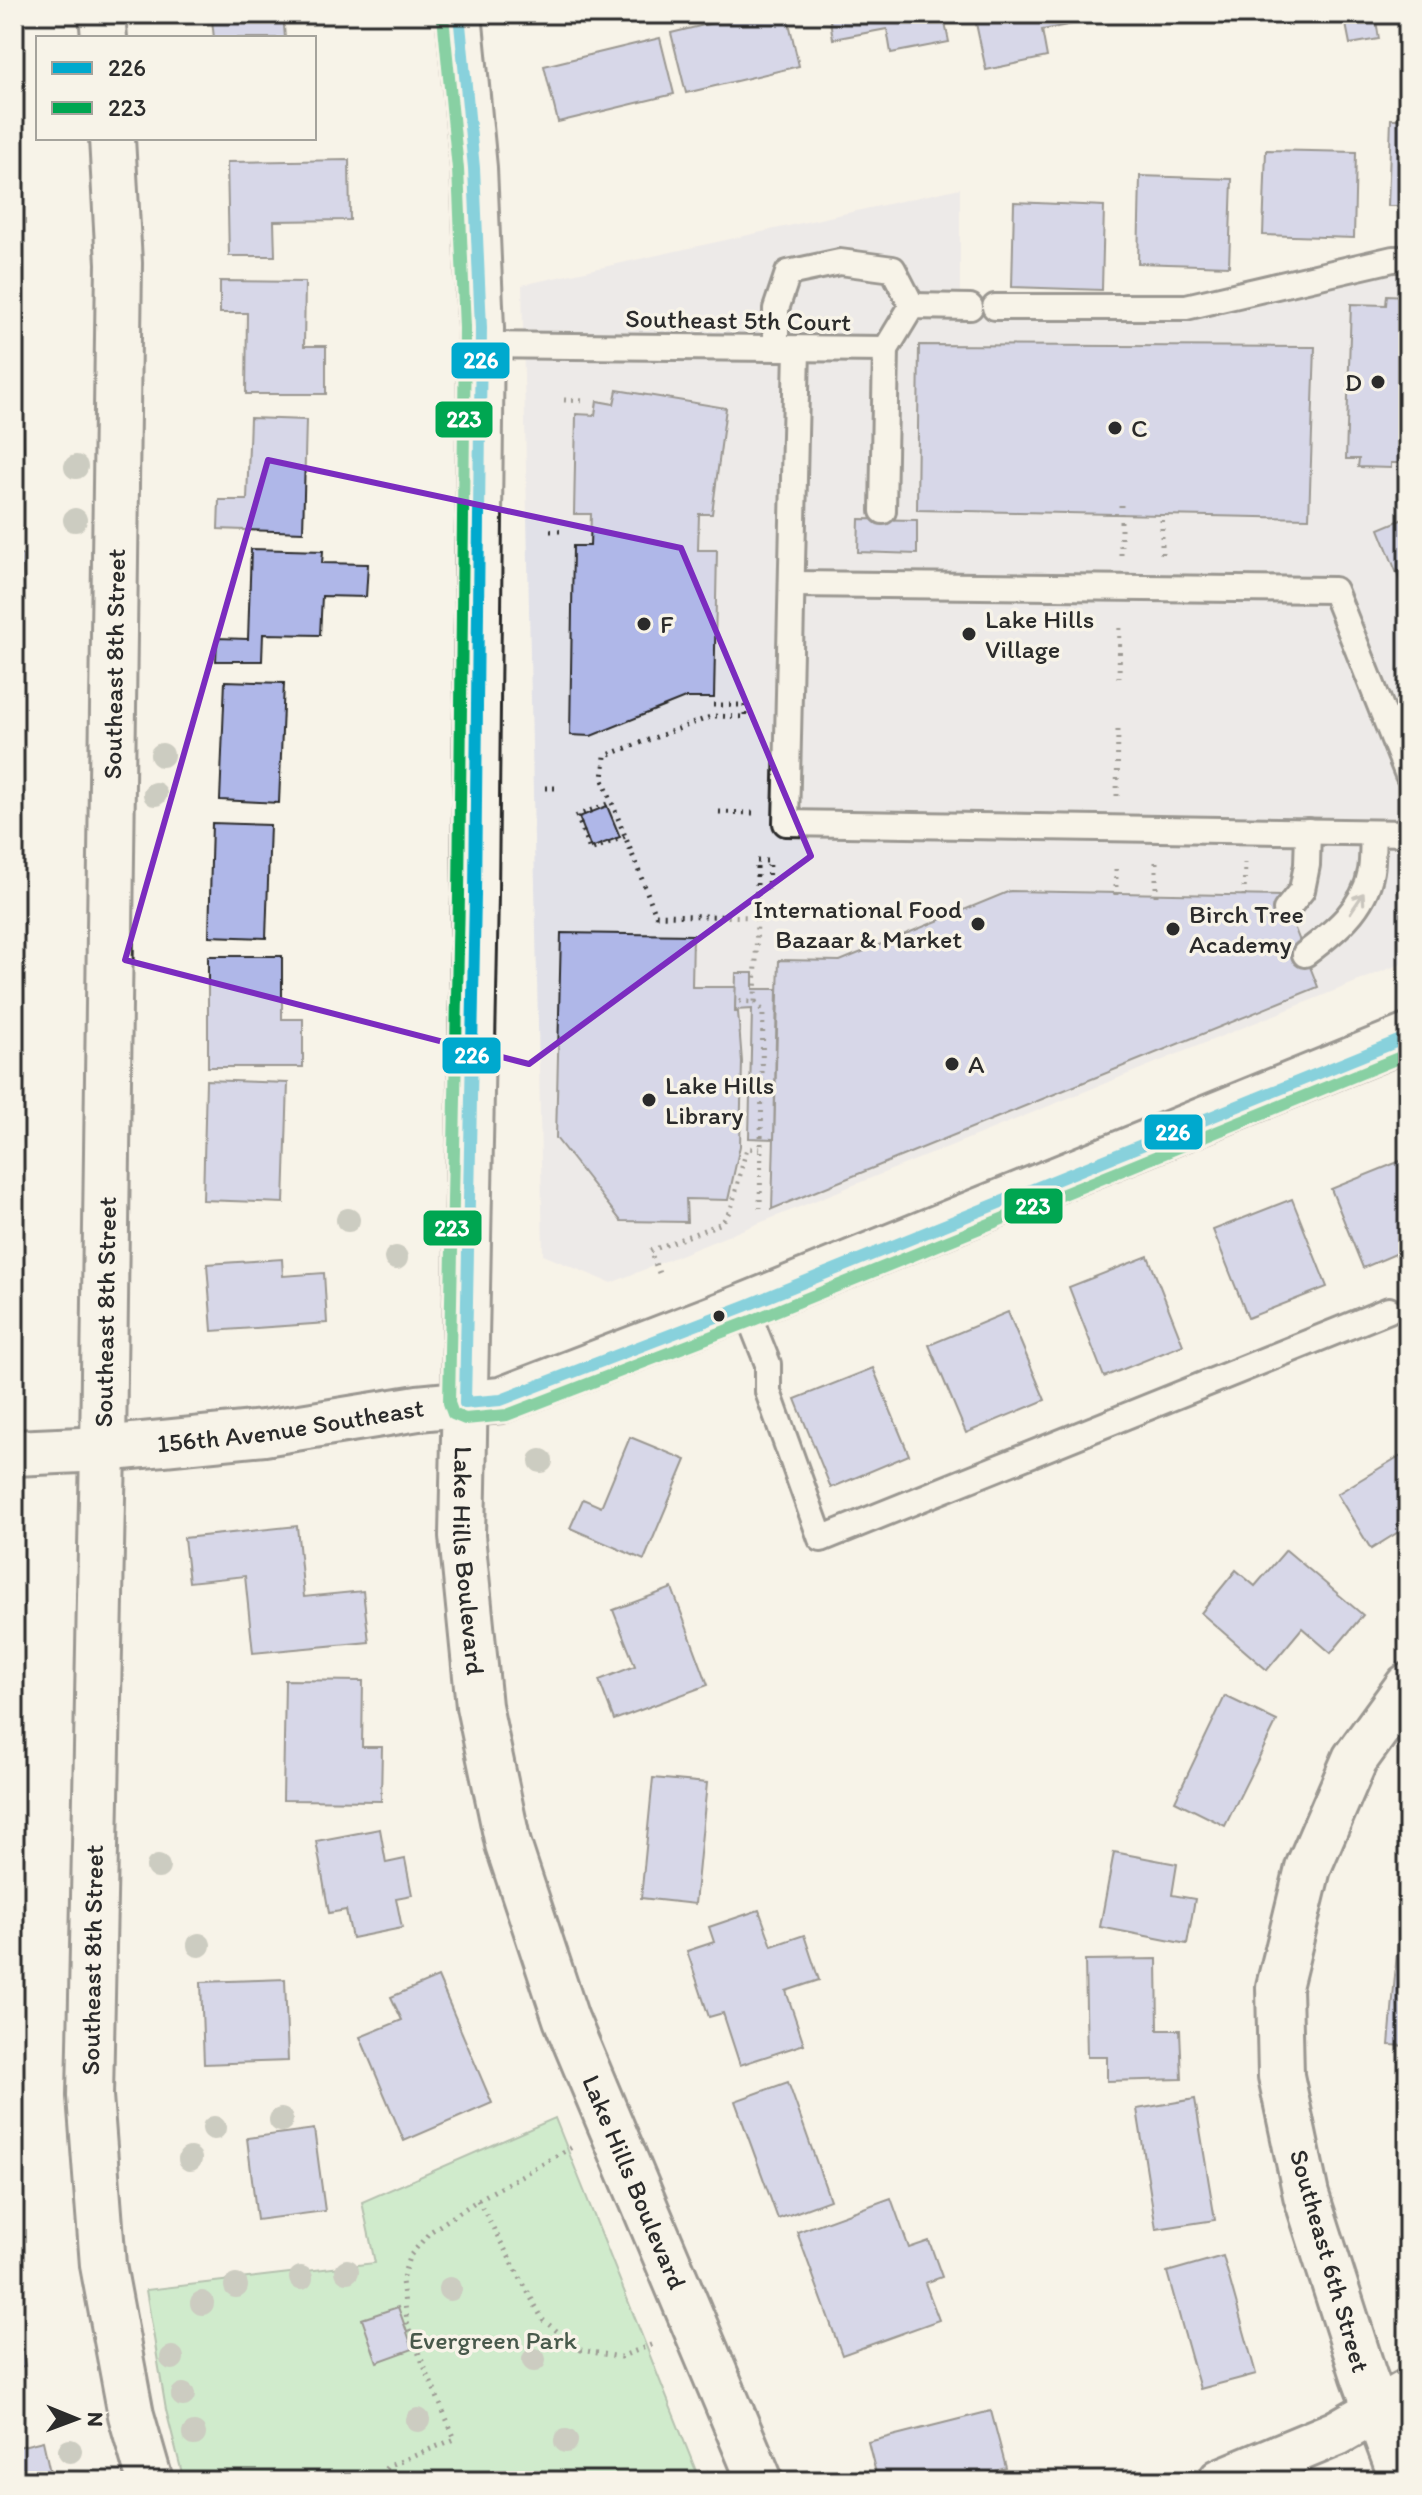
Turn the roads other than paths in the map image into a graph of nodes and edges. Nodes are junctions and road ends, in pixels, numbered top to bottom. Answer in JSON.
{"nodes":[{"id":1,"x":102,"y":14,"type":"edge"},
{"id":2,"x":459,"y":14,"type":"edge"},
{"id":3,"x":104,"y":36,"type":"edge"},
{"id":4,"x":112,"y":140,"type":"edge"},
{"id":5,"x":1408,"y":259,"type":"edge"},
{"id":6,"x":912,"y":306,"type":"junction"},
{"id":7,"x":970,"y":307,"type":"dead end"},
{"id":8,"x":995,"y":307,"type":"dead end"},
{"id":9,"x":481,"y":345,"type":"junction"},
{"id":10,"x":786,"y":348,"type":"junction"},
{"id":11,"x":886,"y":349,"type":"junction"},
{"id":12,"x":883,"y":511,"type":"dead end"},
{"id":13,"x":792,"y":584,"type":"junction"},
{"id":14,"x":1408,"y":775,"type":"edge"},
{"id":15,"x":1308,"y":831,"type":"junction"},
{"id":16,"x":1373,"y":833,"type":"junction"},
{"id":17,"x":1408,"y":833,"type":"edge"},
{"id":18,"x":1286,"y":910,"type":"dead end"},
{"id":19,"x":1305,"y":954,"type":"dead end"},
{"id":20,"x":1408,"y":1037,"type":"edge"},
{"id":21,"x":745,"y":1306,"type":"junction"},
{"id":22,"x":1389,"y":1310,"type":"dead end"},
{"id":23,"x":465,"y":1403,"type":"junction"},
{"id":24,"x":103,"y":1449,"type":"junction"},
{"id":25,"x":14,"y":1453,"type":"edge"},
{"id":26,"x":1408,"y":1686,"type":"edge"},
{"id":27,"x":1392,"y":2402,"type":"edge"},
{"id":28,"x":150,"y":2481,"type":"edge"},
{"id":29,"x":760,"y":2481,"type":"edge"},
{"id":30,"x":1221,"y":2481,"type":"edge"},
{"id":31,"x":1403,"y":2481,"type":"edge"}],
"edges":[{"from":1,"to":3,"type":"street"},
{"from":2,"to":9,"type":"street","name":"Lake Hills Boulevard"},
{"from":4,"to":24,"type":"street","name":"Southeast 8th Street"},
{"from":5,"to":8,"type":"lane"},
{"from":6,"to":7,"type":"lane"},
{"from":6,"to":10,"type":"lane"},
{"from":6,"to":11,"type":"lane","name":"Southeast 5th Court"},
{"from":9,"to":10,"type":"lane","name":"Southeast 5th Court"},
{"from":9,"to":23,"type":"street","name":"Lake Hills Boulevard"},
{"from":10,"to":11,"type":"lane","name":"Southeast 5th Court"},
{"from":10,"to":13,"type":"lane"},
{"from":11,"to":12,"type":"lane"},
{"from":13,"to":14,"type":"lane"},
{"from":13,"to":15,"type":"lane"},
{"from":15,"to":16,"type":"lane"},
{"from":15,"to":18,"type":"lane"},
{"from":16,"to":17,"type":"lane"},
{"from":19,"to":16,"type":"lane","one_way":true},
{"from":20,"to":21,"type":"street","name":"156th Avenue Southeast"},
{"from":21,"to":22,"type":"lane"},
{"from":21,"to":23,"type":"street","name":"156th Avenue Southeast"},
{"from":23,"to":24,"type":"street","name":"156th Avenue Southeast"},
{"from":23,"to":29,"type":"street","name":"Lake Hills Boulevard"},
{"from":24,"to":25,"type":"street","name":"156th Avenue Southeast"},
{"from":24,"to":28,"type":"street","name":"Southeast 8th Street"},
{"from":26,"to":27,"type":"street","name":"Southeast 6th Street"},
{"from":27,"to":30,"type":"street"},
{"from":27,"to":31,"type":"street","name":"Southeast 6th Street"}]}
